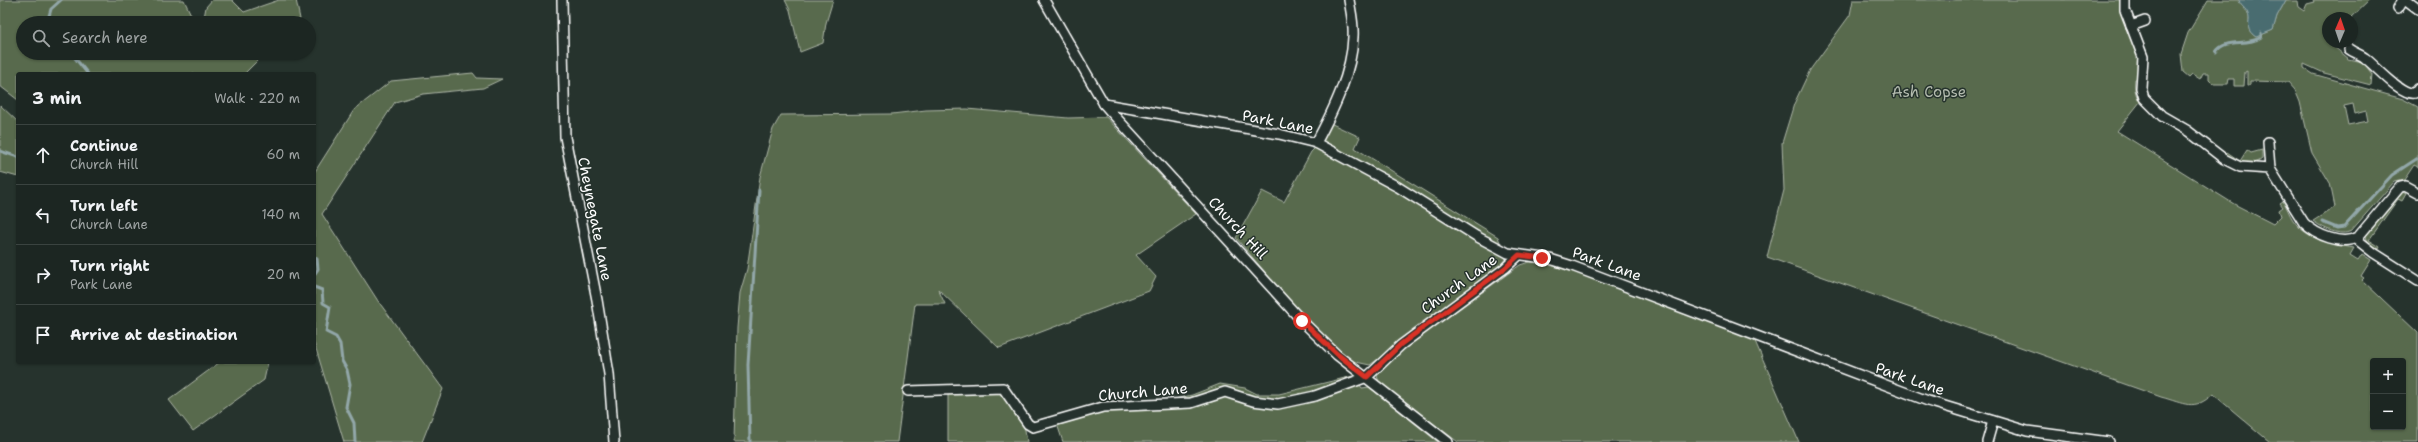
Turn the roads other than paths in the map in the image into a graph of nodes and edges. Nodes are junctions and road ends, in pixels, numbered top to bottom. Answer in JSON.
{"nodes":[{"id":1,"x":562,"y":0,"type":"edge"},
{"id":2,"x":1044,"y":0,"type":"edge"},
{"id":3,"x":1349,"y":0,"type":"edge"},
{"id":4,"x":2125,"y":0,"type":"edge"},
{"id":5,"x":2405,"y":0,"type":"edge"},
{"id":6,"x":2398,"y":8,"type":"dead end"},
{"id":7,"x":2418,"y":9,"type":"edge"},
{"id":8,"x":2145,"y":21,"type":"dead end"},
{"id":9,"x":2131,"y":26,"type":"junction"},
{"id":10,"x":2349,"y":49,"type":"dead end"},
{"id":11,"x":2417,"y":92,"type":"edge"},
{"id":12,"x":1104,"y":104,"type":"junction"},
{"id":13,"x":2268,"y":142,"type":"dead end"},
{"id":14,"x":1316,"y":143,"type":"junction"},
{"id":15,"x":2270,"y":169,"type":"junction"},
{"id":16,"x":2418,"y":193,"type":"edge"},
{"id":17,"x":2355,"y":238,"type":"junction"},
{"id":18,"x":1519,"y":255,"type":"junction"},
{"id":19,"x":2418,"y":281,"type":"edge"},
{"id":20,"x":1367,"y":377,"type":"junction"},
{"id":21,"x":908,"y":391,"type":"dead end"},
{"id":22,"x":1993,"y":421,"type":"junction"},
{"id":23,"x":614,"y":442,"type":"edge"},
{"id":24,"x":1448,"y":442,"type":"edge"},
{"id":25,"x":1987,"y":442,"type":"edge"},
{"id":26,"x":2109,"y":442,"type":"edge"}],
"edges":[{"from":1,"to":23,"type":"street","name":"Cheynegate Lane"},
{"from":2,"to":12,"type":"street","name":"Church Hill"},
{"from":3,"to":14,"type":"street"},
{"from":4,"to":9,"type":"street"},
{"from":5,"to":6,"type":"street"},
{"from":5,"to":7,"type":"street"},
{"from":8,"to":9,"type":"street"},
{"from":9,"to":15,"type":"street"},
{"from":10,"to":11,"type":"street"},
{"from":12,"to":14,"type":"street","name":"Park Lane"},
{"from":12,"to":20,"type":"street","name":"Church Hill"},
{"from":13,"to":15,"type":"street"},
{"from":14,"to":18,"type":"street","name":"Park Lane"},
{"from":15,"to":17,"type":"street"},
{"from":16,"to":17,"type":"street"},
{"from":17,"to":19,"type":"street"},
{"from":18,"to":20,"type":"street","name":"Church Lane"},
{"from":18,"to":22,"type":"street","name":"Park Lane"},
{"from":20,"to":21,"type":"street","name":"Church Lane"},
{"from":20,"to":24,"type":"street","name":"Church Hill"},
{"from":22,"to":25,"type":"street"},
{"from":22,"to":26,"type":"street","name":"Park Lane"}]}
